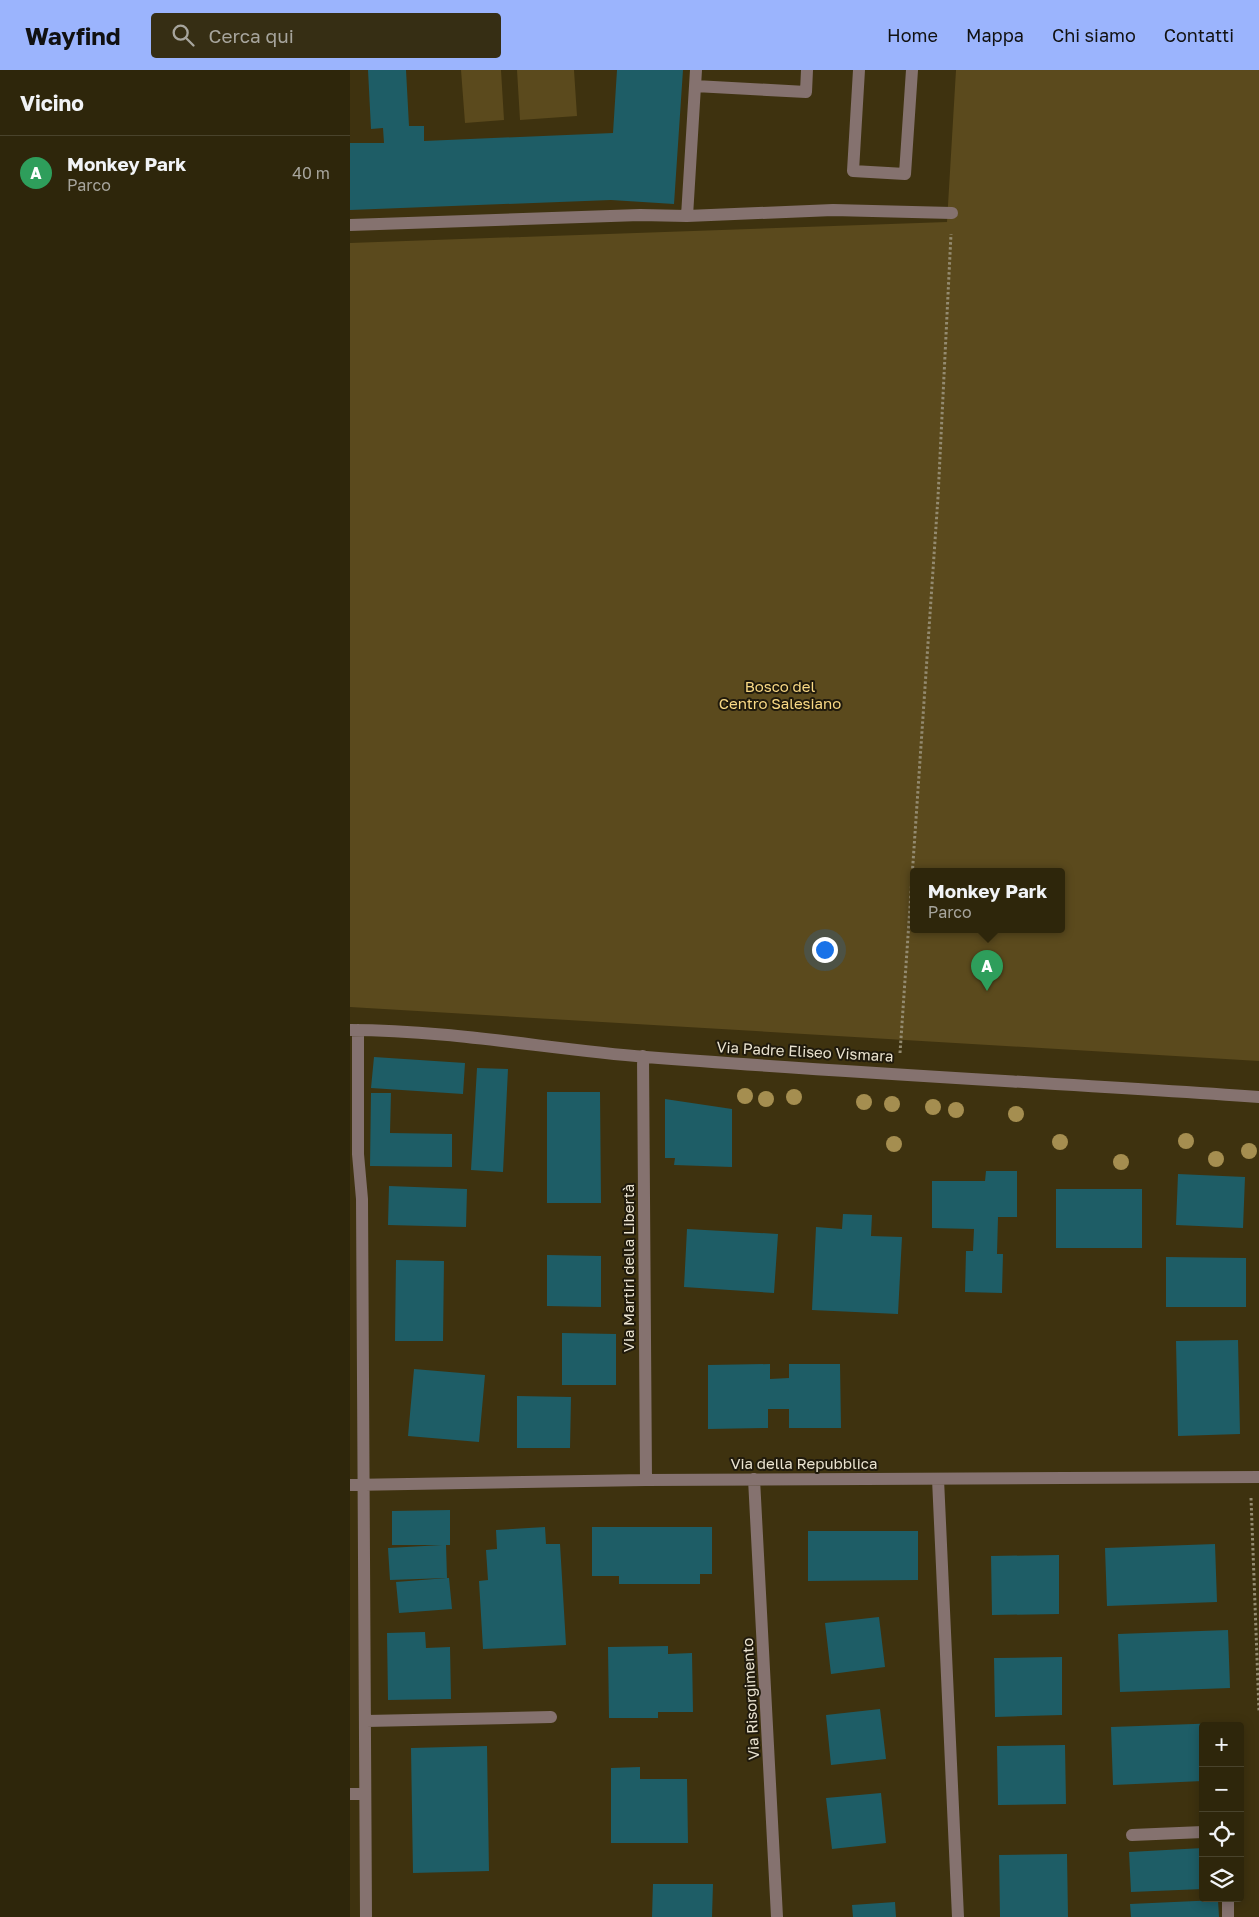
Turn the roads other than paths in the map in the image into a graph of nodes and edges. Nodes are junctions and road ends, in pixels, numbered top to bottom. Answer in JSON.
{"nodes":[{"id":1,"x":696,"y":70,"type":"edge"},
{"id":2,"x":807,"y":70,"type":"edge"},
{"id":3,"x":859,"y":70,"type":"edge"},
{"id":4,"x":912,"y":70,"type":"edge"},
{"id":5,"x":695,"y":86,"type":"junction"},
{"id":6,"x":952,"y":213,"type":"road end"},
{"id":7,"x":687,"y":216,"type":"junction"},
{"id":8,"x":350,"y":225,"type":"edge"},
{"id":9,"x":354,"y":1030,"type":"edge"},
{"id":10,"x":643,"y":1056,"type":"junction"},
{"id":11,"x":1259,"y":1097,"type":"edge"},
{"id":12,"x":1255,"y":1477,"type":"edge"},
{"id":13,"x":754,"y":1479,"type":"junction"},
{"id":14,"x":938,"y":1479,"type":"junction"},
{"id":15,"x":646,"y":1480,"type":"junction"},
{"id":16,"x":356,"y":1485,"type":"edge"},
{"id":17,"x":551,"y":1717,"type":"dead end"},
{"id":18,"x":366,"y":1721,"type":"junction"},
{"id":19,"x":350,"y":1794,"type":"edge"},
{"id":20,"x":364,"y":1794,"type":"junction"},
{"id":21,"x":1199,"y":1832,"type":"edge"},
{"id":22,"x":1132,"y":1836,"type":"dead end"},
{"id":23,"x":1228,"y":1902,"type":"edge"},
{"id":24,"x":366,"y":1917,"type":"edge"},
{"id":25,"x":777,"y":1917,"type":"edge"},
{"id":26,"x":958,"y":1917,"type":"edge"},
{"id":27,"x":1228,"y":1917,"type":"edge"}],
"edges":[{"from":1,"to":5,"type":"street"},
{"from":2,"to":5,"type":"street"},
{"from":3,"to":4,"type":"street"},
{"from":5,"to":7,"type":"street"},
{"from":6,"to":7,"type":"street"},
{"from":7,"to":8,"type":"street"},
{"from":9,"to":10,"type":"street","name":"Via Padre Eliseo Vismara"},
{"from":9,"to":16,"type":"street"},
{"from":10,"to":11,"type":"street","name":"Via Padre Eliseo Vismara"},
{"from":10,"to":15,"type":"street","name":"Via Martiri della Libertà"},
{"from":12,"to":14,"type":"street","name":"Via della Repubblica"},
{"from":13,"to":14,"type":"street","name":"Via della Repubblica"},
{"from":13,"to":15,"type":"street","name":"Via della Repubblica"},
{"from":13,"to":25,"type":"street","name":"Via Risorgimento"},
{"from":14,"to":26,"type":"street"},
{"from":15,"to":16,"type":"street","name":"Via della Repubblica"},
{"from":16,"to":18,"type":"street"},
{"from":17,"to":18,"type":"street"},
{"from":18,"to":20,"type":"street"},
{"from":19,"to":20,"type":"street"},
{"from":20,"to":24,"type":"street"},
{"from":21,"to":22,"type":"street"},
{"from":23,"to":27,"type":"street"}]}
